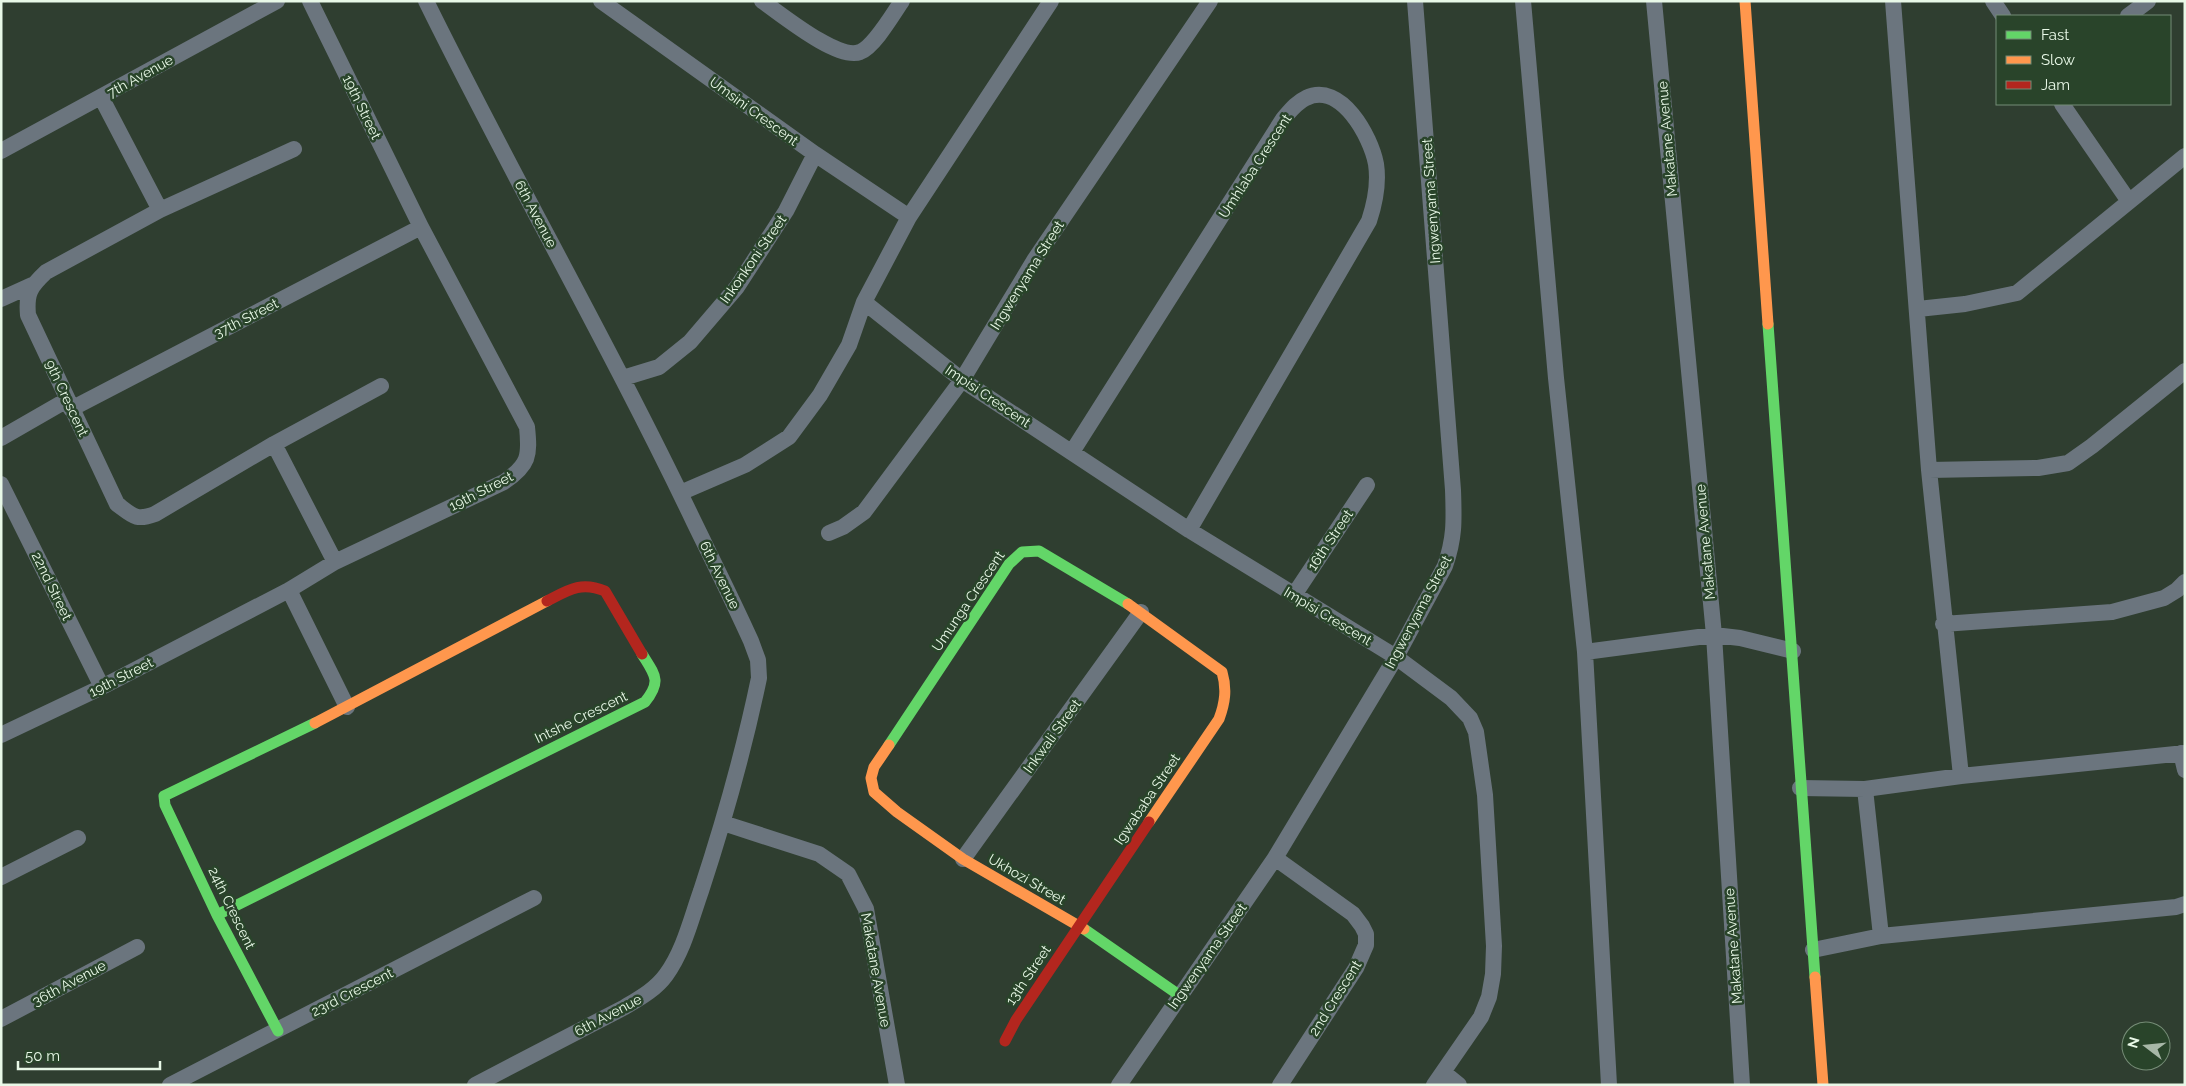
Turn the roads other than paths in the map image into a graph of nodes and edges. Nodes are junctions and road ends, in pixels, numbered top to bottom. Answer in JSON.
{"nodes":[{"id":1,"x":277,"y":1,"type":"edge"},
{"id":2,"x":310,"y":1,"type":"edge"},
{"id":3,"x":426,"y":1,"type":"edge"},
{"id":4,"x":601,"y":1,"type":"edge"},
{"id":5,"x":762,"y":1,"type":"edge"},
{"id":6,"x":902,"y":1,"type":"edge"},
{"id":7,"x":1051,"y":1,"type":"edge"},
{"id":8,"x":1210,"y":1,"type":"edge"},
{"id":9,"x":1415,"y":1,"type":"edge"},
{"id":10,"x":1523,"y":1,"type":"edge"},
{"id":11,"x":1654,"y":1,"type":"edge"},
{"id":12,"x":1745,"y":1,"type":"edge"},
{"id":13,"x":1893,"y":1,"type":"edge"},
{"id":14,"x":1993,"y":1,"type":"edge"},
{"id":15,"x":2148,"y":1,"type":"edge"},
{"id":16,"x":2002,"y":15,"type":"edge"},
{"id":17,"x":2129,"y":15,"type":"edge"},
{"id":18,"x":101,"y":97,"type":"junction"},
{"id":19,"x":2063,"y":105,"type":"edge"},
{"id":20,"x":294,"y":148,"type":"dead end"},
{"id":21,"x":1,"y":151,"type":"edge"},
{"id":22,"x":815,"y":154,"type":"junction"},
{"id":23,"x":2185,"y":156,"type":"edge"},
{"id":24,"x":2128,"y":200,"type":"junction"},
{"id":25,"x":160,"y":210,"type":"junction"},
{"id":26,"x":909,"y":217,"type":"junction"},
{"id":27,"x":421,"y":227,"type":"junction"},
{"id":28,"x":32,"y":286,"type":"junction"},
{"id":29,"x":1,"y":299,"type":"edge"},
{"id":30,"x":864,"y":302,"type":"junction"},
{"id":31,"x":1918,"y":309,"type":"junction"},
{"id":32,"x":2185,"y":371,"type":"edge"},
{"id":33,"x":623,"y":378,"type":"junction"},
{"id":34,"x":962,"y":380,"type":"junction"},
{"id":35,"x":380,"y":386,"type":"dead end"},
{"id":36,"x":69,"y":405,"type":"junction"},
{"id":37,"x":1,"y":438,"type":"edge"},
{"id":38,"x":274,"y":444,"type":"junction"},
{"id":39,"x":1072,"y":452,"type":"junction"},
{"id":40,"x":1929,"y":470,"type":"junction"},
{"id":41,"x":1,"y":484,"type":"edge"},
{"id":42,"x":1366,"y":486,"type":"dead end"},
{"id":43,"x":680,"y":493,"type":"junction"},
{"id":44,"x":1189,"y":530,"type":"junction"},
{"id":45,"x":829,"y":532,"type":"dead end"},
{"id":46,"x":335,"y":562,"type":"junction"},
{"id":47,"x":2185,"y":582,"type":"edge"},
{"id":48,"x":289,"y":590,"type":"junction"},
{"id":49,"x":1294,"y":595,"type":"junction"},
{"id":50,"x":1141,"y":612,"type":"junction"},
{"id":51,"x":1944,"y":624,"type":"junction"},
{"id":52,"x":1714,"y":635,"type":"junction"},
{"id":53,"x":1793,"y":651,"type":"junction"},
{"id":54,"x":1584,"y":652,"type":"junction"},
{"id":55,"x":1396,"y":657,"type":"junction"},
{"id":56,"x":1226,"y":684,"type":"joint"},
{"id":57,"x":102,"y":688,"type":"junction"},
{"id":58,"x":347,"y":707,"type":"junction"},
{"id":59,"x":1,"y":735,"type":"edge"},
{"id":60,"x":2183,"y":753,"type":"edge"},
{"id":61,"x":2185,"y":770,"type":"edge"},
{"id":62,"x":1961,"y":776,"type":"junction"},
{"id":63,"x":871,"y":778,"type":"joint"},
{"id":64,"x":1800,"y":788,"type":"junction"},
{"id":65,"x":1865,"y":789,"type":"junction"},
{"id":66,"x":164,"y":796,"type":"joint"},
{"id":67,"x":723,"y":823,"type":"junction"},
{"id":68,"x":78,"y":838,"type":"dead end"},
{"id":69,"x":1276,"y":858,"type":"junction"},
{"id":70,"x":963,"y":859,"type":"junction"},
{"id":71,"x":1,"y":877,"type":"edge"},
{"id":72,"x":534,"y":898,"type":"dead end"},
{"id":73,"x":2185,"y":904,"type":"edge"},
{"id":74,"x":217,"y":915,"type":"junction"},
{"id":75,"x":1079,"y":926,"type":"junction"},
{"id":76,"x":1881,"y":936,"type":"junction"},
{"id":77,"x":137,"y":947,"type":"dead end"},
{"id":78,"x":1813,"y":950,"type":"junction"},
{"id":79,"x":1180,"y":995,"type":"junction"},
{"id":80,"x":1,"y":1019,"type":"edge"},
{"id":81,"x":278,"y":1031,"type":"junction"},
{"id":82,"x":1004,"y":1041,"type":"dead end"},
{"id":83,"x":1439,"y":1079,"type":"edge"},
{"id":84,"x":170,"y":1085,"type":"edge"},
{"id":85,"x":476,"y":1085,"type":"edge"},
{"id":86,"x":897,"y":1085,"type":"edge"},
{"id":87,"x":1120,"y":1085,"type":"edge"},
{"id":88,"x":1280,"y":1085,"type":"edge"},
{"id":89,"x":1459,"y":1085,"type":"edge"},
{"id":90,"x":1609,"y":1085,"type":"edge"},
{"id":91,"x":1742,"y":1085,"type":"edge"},
{"id":92,"x":1823,"y":1085,"type":"edge"}],
"edges":[{"from":1,"to":18,"type":"street","name":"7th Avenue"},
{"from":2,"to":27,"type":"street","name":"19th Street"},
{"from":3,"to":33,"type":"street","name":"6th Avenue"},
{"from":4,"to":22,"type":"street","name":"Umsini Crescent"},
{"from":5,"to":6,"type":"street"},
{"from":7,"to":26,"type":"street"},
{"from":8,"to":34,"type":"street","name":"Ingwenyama Street"},
{"from":9,"to":55,"type":"street","name":"Ingwenyama Street"},
{"from":10,"to":54,"type":"street"},
{"from":11,"to":52,"type":"street","name":"Makatane Avenue"},
{"from":12,"to":53,"type":"street"},
{"from":13,"to":31,"type":"street"},
{"from":14,"to":16,"type":"street"},
{"from":15,"to":17,"type":"street"},
{"from":18,"to":21,"type":"street","name":"7th Avenue"},
{"from":18,"to":25,"type":"street"},
{"from":19,"to":24,"type":"street"},
{"from":20,"to":25,"type":"street"},
{"from":22,"to":26,"type":"street","name":"Umsini Crescent"},
{"from":22,"to":33,"type":"street","name":"Inkonkoni Street"},
{"from":23,"to":24,"type":"street"},
{"from":24,"to":31,"type":"street"},
{"from":25,"to":28,"type":"street"},
{"from":26,"to":30,"type":"street"},
{"from":27,"to":36,"type":"street","name":"37th Street"},
{"from":27,"to":46,"type":"street","name":"19th Street"},
{"from":28,"to":29,"type":"street"},
{"from":28,"to":36,"type":"street","name":"9th Crescent"},
{"from":30,"to":34,"type":"street","name":"Impisi Crescent"},
{"from":30,"to":43,"type":"street"},
{"from":31,"to":40,"type":"street"},
{"from":32,"to":40,"type":"street"},
{"from":33,"to":43,"type":"street","name":"6th Avenue"},
{"from":34,"to":39,"type":"street","name":"Impisi Crescent"},
{"from":34,"to":45,"type":"street","name":"Ingwenyama Street"},
{"from":35,"to":38,"type":"street","name":"9th Crescent"},
{"from":36,"to":37,"type":"street","name":"37th Street"},
{"from":36,"to":38,"type":"street","name":"9th Crescent"},
{"from":38,"to":46,"type":"street"},
{"from":39,"to":44,"type":"street","name":"Impisi Crescent"},
{"from":39,"to":44,"type":"street","name":"Umhlaba Crescent"},
{"from":40,"to":51,"type":"street"},
{"from":41,"to":57,"type":"street","name":"22nd Street"},
{"from":42,"to":49,"type":"street","name":"16th Street"},
{"from":43,"to":67,"type":"street","name":"6th Avenue"},
{"from":44,"to":49,"type":"street","name":"Impisi Crescent"},
{"from":46,"to":48,"type":"street","name":"19th Street"},
{"from":47,"to":51,"type":"street"},
{"from":48,"to":57,"type":"street","name":"19th Street"},
{"from":48,"to":58,"type":"street"},
{"from":49,"to":55,"type":"street","name":"Impisi Crescent"},
{"from":50,"to":56,"type":"street","name":"Umunga Crescent"},
{"from":50,"to":63,"type":"street","name":"Umunga Crescent"},
{"from":50,"to":70,"type":"street","name":"Inkwali Street"},
{"from":51,"to":62,"type":"street"},
{"from":52,"to":53,"type":"street"},
{"from":52,"to":54,"type":"street"},
{"from":52,"to":91,"type":"street","name":"Makatane Avenue"},
{"from":53,"to":64,"type":"street"},
{"from":54,"to":90,"type":"street"},
{"from":55,"to":69,"type":"street","name":"Ingwenyama Street"},
{"from":55,"to":83,"type":"street","name":"Impisi Crescent"},
{"from":56,"to":75,"type":"street","name":"Igwababa Street"},
{"from":57,"to":59,"type":"street","name":"19th Street"},
{"from":58,"to":66,"type":"street","name":"Intshe Crescent"},
{"from":58,"to":74,"type":"street","name":"Intshe Crescent"},
{"from":60,"to":61,"type":"street"},
{"from":60,"to":62,"type":"street"},
{"from":62,"to":65,"type":"street"},
{"from":63,"to":70,"type":"street","name":"Ukhozi Street"},
{"from":64,"to":65,"type":"street"},
{"from":64,"to":78,"type":"street"},
{"from":65,"to":76,"type":"street"},
{"from":66,"to":74,"type":"street","name":"24th Crescent"},
{"from":67,"to":85,"type":"street","name":"6th Avenue"},
{"from":67,"to":86,"type":"street","name":"Makatane Avenue"},
{"from":68,"to":71,"type":"street"},
{"from":69,"to":79,"type":"street","name":"Ingwenyama Street"},
{"from":69,"to":88,"type":"street","name":"2nd Crescent"},
{"from":70,"to":75,"type":"street","name":"Ukhozi Street"},
{"from":72,"to":81,"type":"street","name":"23rd Crescent"},
{"from":73,"to":76,"type":"street"},
{"from":74,"to":81,"type":"street","name":"24th Crescent"},
{"from":75,"to":79,"type":"street","name":"Ukhozi Street"},
{"from":75,"to":82,"type":"street","name":"13th Street"},
{"from":76,"to":78,"type":"street"},
{"from":77,"to":80,"type":"street","name":"36th Avenue"},
{"from":78,"to":92,"type":"street"},
{"from":79,"to":87,"type":"street","name":"Ingwenyama Street"},
{"from":81,"to":84,"type":"street","name":"23rd Crescent"},
{"from":83,"to":89,"type":"street"}]}
